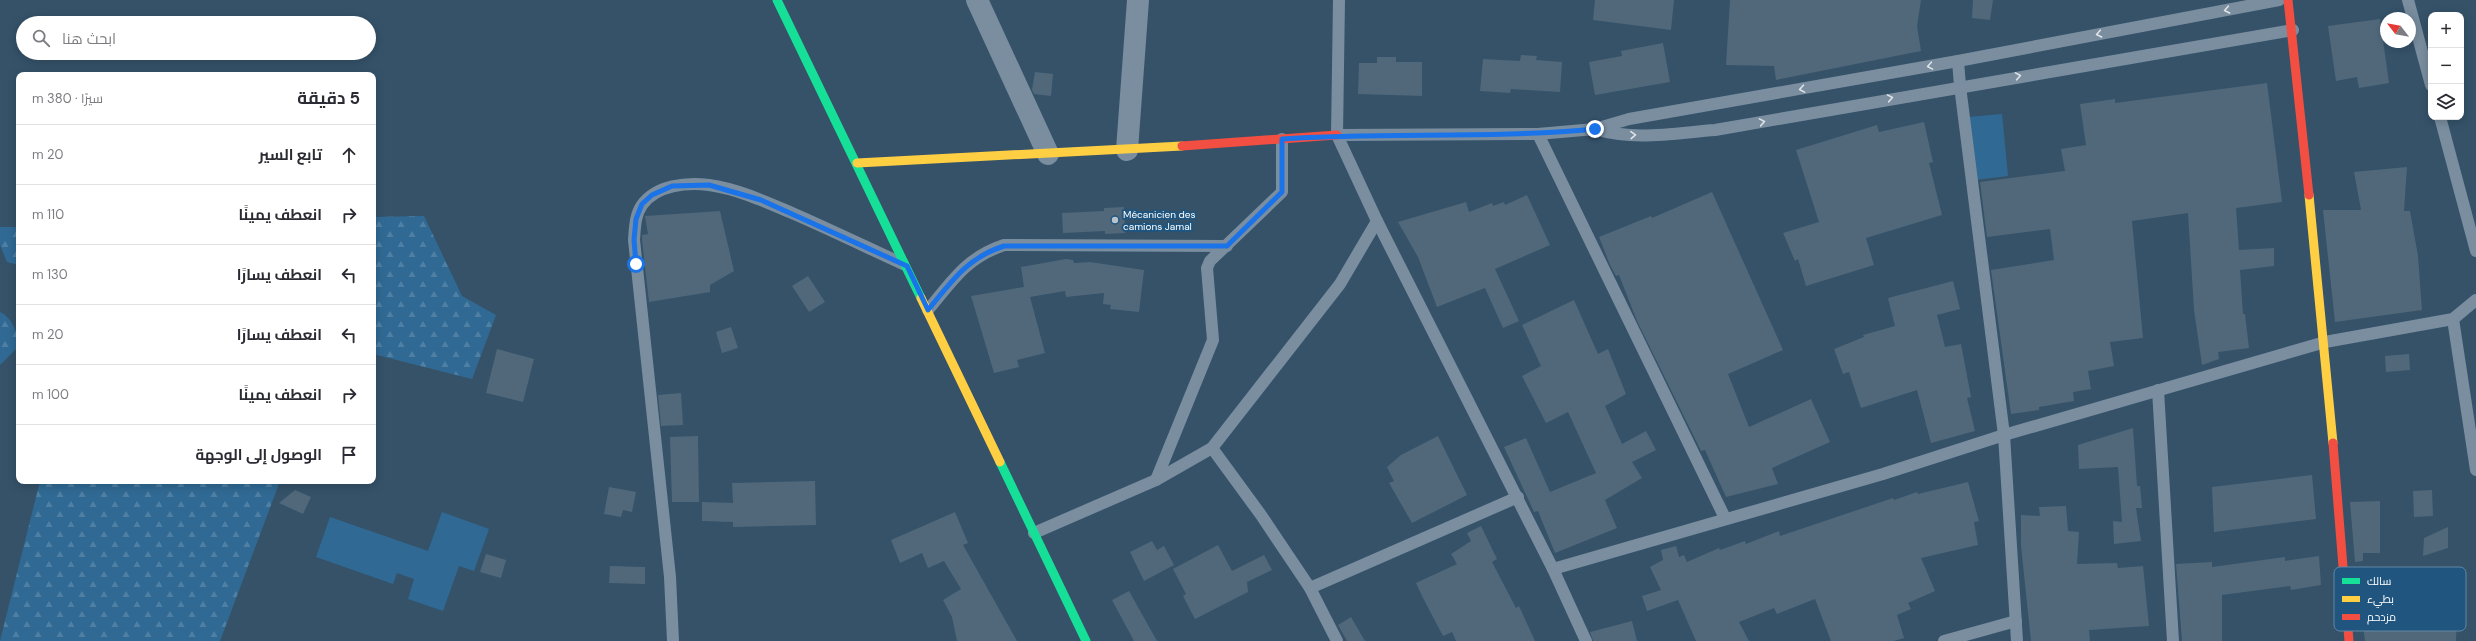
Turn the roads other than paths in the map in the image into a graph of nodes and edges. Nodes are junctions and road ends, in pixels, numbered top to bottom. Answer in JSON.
{"nodes":[{"id":1,"x":778,"y":0,"type":"edge"},
{"id":2,"x":977,"y":0,"type":"edge"},
{"id":3,"x":1138,"y":0,"type":"edge"},
{"id":4,"x":1339,"y":0,"type":"edge"},
{"id":5,"x":2279,"y":0,"type":"edge"},
{"id":6,"x":2288,"y":0,"type":"edge"},
{"id":7,"x":2408,"y":0,"type":"edge"},
{"id":8,"x":2292,"y":30,"type":"junction"},
{"id":9,"x":1958,"y":61,"type":"junction"},
{"id":10,"x":2431,"y":84,"type":"edge"},
{"id":11,"x":1960,"y":86,"type":"junction"},
{"id":12,"x":2441,"y":120,"type":"edge"},
{"id":13,"x":1595,"y":129,"type":"junction"},
{"id":14,"x":1538,"y":134,"type":"junction"},
{"id":15,"x":1337,"y":135,"type":"junction"},
{"id":16,"x":1282,"y":139,"type":"junction"},
{"id":17,"x":1127,"y":150,"type":"junction"},
{"id":18,"x":1048,"y":154,"type":"junction"},
{"id":19,"x":857,"y":163,"type":"junction"},
{"id":20,"x":1377,"y":221,"type":"junction"},
{"id":21,"x":1227,"y":246,"type":"junction"},
{"id":22,"x":2476,"y":251,"type":"edge"},
{"id":23,"x":907,"y":266,"type":"junction"},
{"id":24,"x":2476,"y":300,"type":"edge"},
{"id":25,"x":928,"y":310,"type":"junction"},
{"id":26,"x":2453,"y":319,"type":"junction"},
{"id":27,"x":2325,"y":342,"type":"junction"},
{"id":28,"x":2158,"y":390,"type":"junction"},
{"id":29,"x":2004,"y":435,"type":"junction"},
{"id":30,"x":1212,"y":448,"type":"junction"},
{"id":31,"x":2476,"y":470,"type":"edge"},
{"id":32,"x":1156,"y":480,"type":"junction"},
{"id":33,"x":1518,"y":498,"type":"junction"},
{"id":34,"x":1725,"y":518,"type":"junction"},
{"id":35,"x":1034,"y":534,"type":"junction"},
{"id":36,"x":2343,"y":567,"type":"edge"},
{"id":37,"x":1553,"y":569,"type":"junction"},
{"id":38,"x":1310,"y":588,"type":"junction"},
{"id":39,"x":2016,"y":621,"type":"junction"},
{"id":40,"x":2348,"y":631,"type":"edge"},
{"id":41,"x":673,"y":641,"type":"edge"},
{"id":42,"x":1086,"y":641,"type":"edge"},
{"id":43,"x":1337,"y":641,"type":"edge"},
{"id":44,"x":1586,"y":641,"type":"edge"},
{"id":45,"x":1944,"y":641,"type":"edge"},
{"id":46,"x":2017,"y":641,"type":"edge"},
{"id":47,"x":2173,"y":641,"type":"edge"},
{"id":48,"x":2349,"y":641,"type":"edge"}],
"edges":[{"from":1,"to":19,"type":"street"},
{"from":2,"to":18,"type":"street"},
{"from":3,"to":17,"type":"street"},
{"from":4,"to":15,"type":"lane"},
{"from":5,"to":9,"type":"lane","one_way":true},
{"from":6,"to":8,"type":"street"},
{"from":7,"to":10,"type":"lane"},
{"from":11,"to":8,"type":"lane","one_way":true},
{"from":8,"to":27,"type":"street"},
{"from":9,"to":11,"type":"lane"},
{"from":9,"to":13,"type":"lane","one_way":true},
{"from":13,"to":11,"type":"lane","one_way":true},
{"from":11,"to":29,"type":"lane"},
{"from":12,"to":22,"type":"lane"},
{"from":13,"to":14,"type":"lane"},
{"from":14,"to":15,"type":"lane"},
{"from":14,"to":34,"type":"lane"},
{"from":15,"to":16,"type":"street"},
{"from":15,"to":20,"type":"lane"},
{"from":16,"to":17,"type":"street"},
{"from":16,"to":21,"type":"lane"},
{"from":17,"to":18,"type":"street"},
{"from":18,"to":19,"type":"street"},
{"from":19,"to":23,"type":"street"},
{"from":20,"to":30,"type":"lane"},
{"from":20,"to":33,"type":"lane"},
{"from":21,"to":25,"type":"lane"},
{"from":21,"to":32,"type":"lane"},
{"from":23,"to":25,"type":"street"},
{"from":23,"to":41,"type":"lane"},
{"from":24,"to":26,"type":"lane"},
{"from":25,"to":35,"type":"street"},
{"from":26,"to":27,"type":"lane"},
{"from":26,"to":31,"type":"lane"},
{"from":27,"to":28,"type":"lane"},
{"from":27,"to":36,"type":"street"},
{"from":28,"to":29,"type":"lane"},
{"from":28,"to":47,"type":"lane"},
{"from":29,"to":34,"type":"lane"},
{"from":29,"to":39,"type":"lane"},
{"from":30,"to":32,"type":"lane"},
{"from":30,"to":38,"type":"lane"},
{"from":32,"to":35,"type":"lane"},
{"from":33,"to":37,"type":"lane"},
{"from":33,"to":38,"type":"lane"},
{"from":34,"to":37,"type":"lane"},
{"from":35,"to":42,"type":"street"},
{"from":37,"to":44,"type":"lane"},
{"from":38,"to":43,"type":"lane"},
{"from":39,"to":45,"type":"lane"},
{"from":39,"to":46,"type":"lane"},
{"from":40,"to":48,"type":"street"}]}
